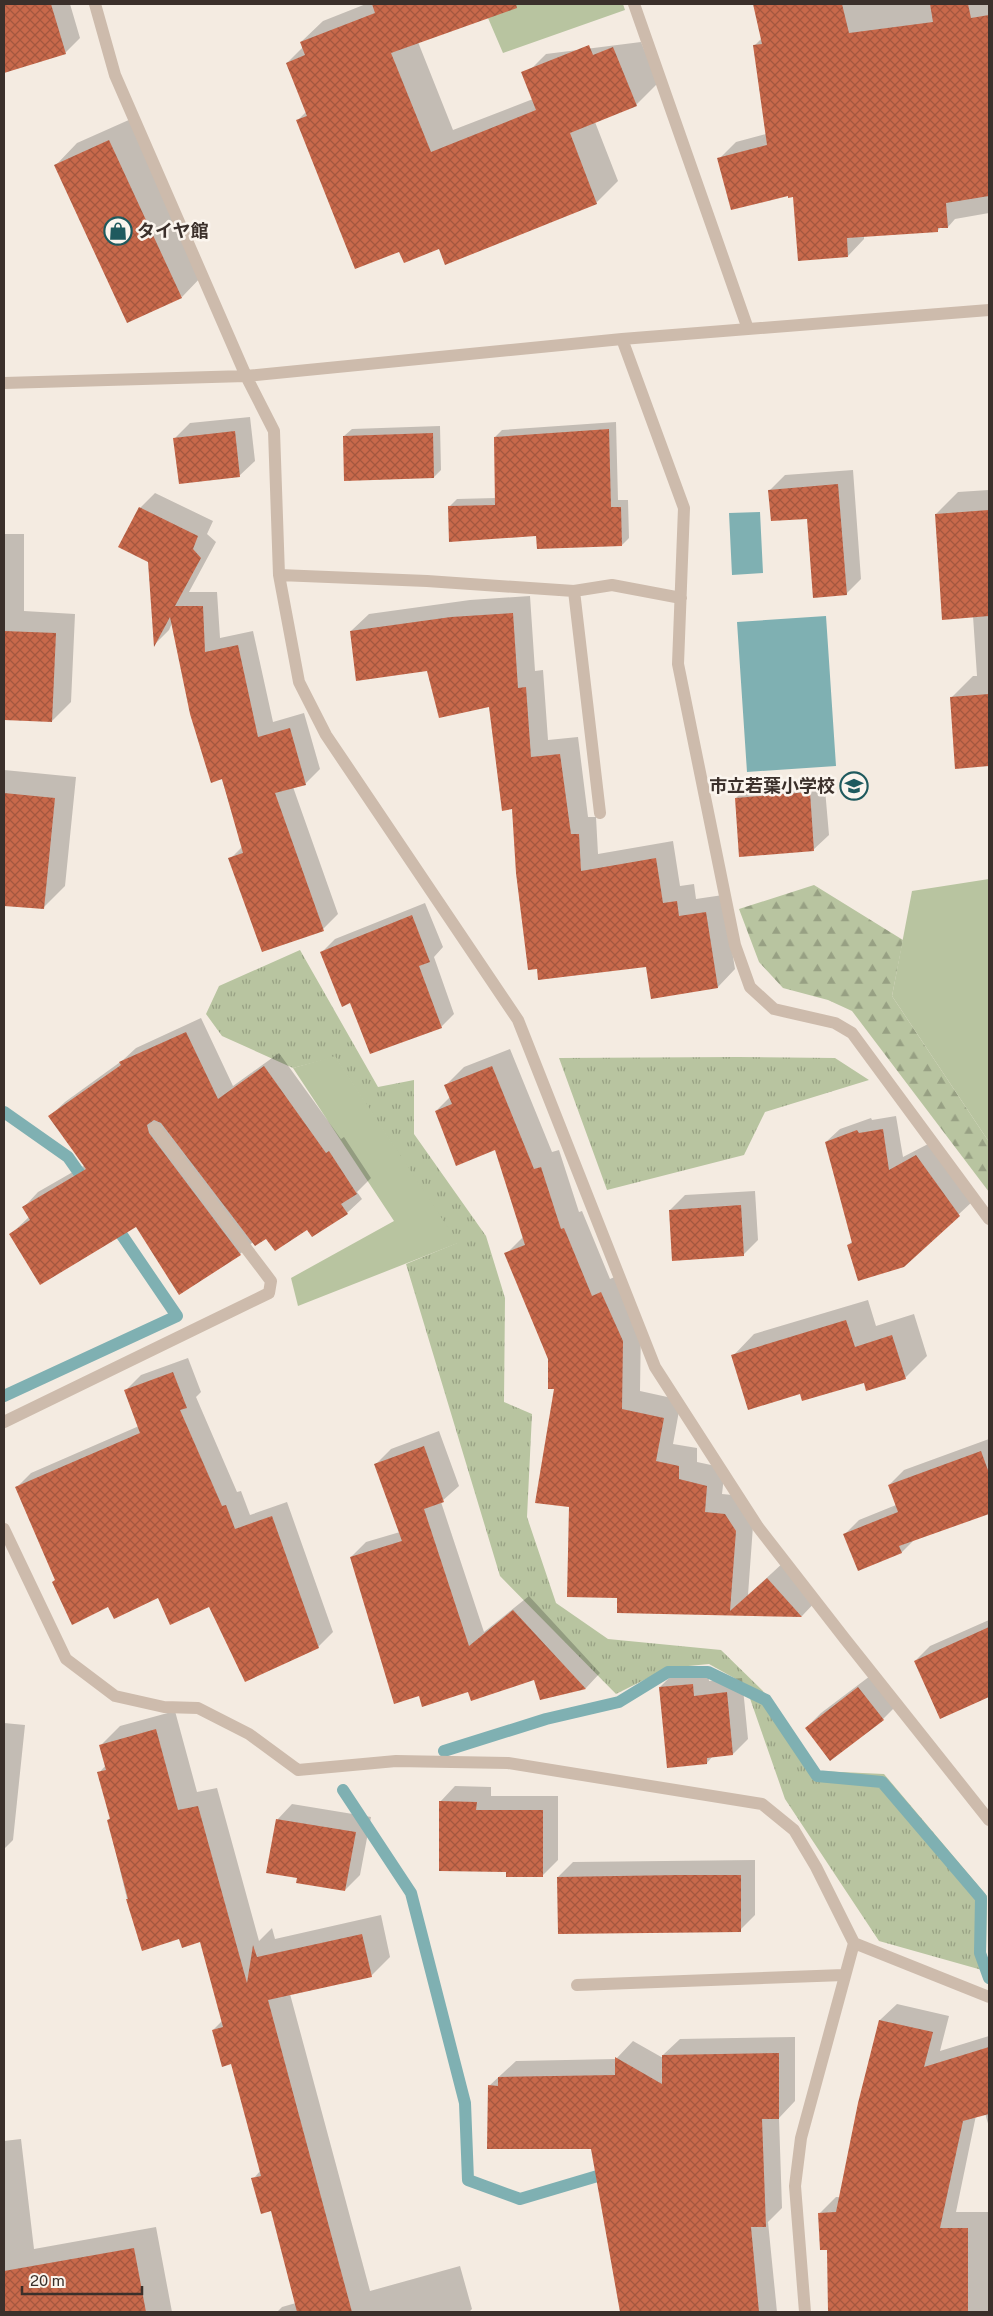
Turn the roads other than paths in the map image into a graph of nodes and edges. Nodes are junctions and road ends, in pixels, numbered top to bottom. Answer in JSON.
{"nodes":[{"id":1,"x":95,"y":4,"type":"edge"},
{"id":2,"x":634,"y":4,"type":"edge"},
{"id":3,"x":989,"y":310,"type":"edge"},
{"id":4,"x":748,"y":329,"type":"junction"},
{"id":5,"x":622,"y":339,"type":"junction"},
{"id":6,"x":246,"y":376,"type":"junction"},
{"id":7,"x":4,"y":384,"type":"edge"},
{"id":8,"x":279,"y":575,"type":"junction"},
{"id":9,"x":574,"y":591,"type":"junction"},
{"id":10,"x":681,"y":598,"type":"junction"},
{"id":11,"x":600,"y":812,"type":"dead end"},
{"id":12,"x":155,"y":1128,"type":"dead end"},
{"id":13,"x":989,"y":1219,"type":"edge"},
{"id":14,"x":4,"y":1422,"type":"edge"},
{"id":15,"x":4,"y":1529,"type":"edge"},
{"id":16,"x":989,"y":1820,"type":"edge"},
{"id":17,"x":854,"y":1943,"type":"junction"},
{"id":18,"x":844,"y":1975,"type":"junction"},
{"id":19,"x":577,"y":1985,"type":"dead end"},
{"id":20,"x":989,"y":1997,"type":"edge"},
{"id":21,"x":805,"y":2312,"type":"edge"}],
"edges":[{"from":1,"to":6,"type":"street"},
{"from":2,"to":4,"type":"street"},
{"from":3,"to":4,"type":"street"},
{"from":4,"to":5,"type":"street"},
{"from":5,"to":6,"type":"street"},
{"from":5,"to":10,"type":"street"},
{"from":6,"to":7,"type":"street"},
{"from":6,"to":8,"type":"street"},
{"from":8,"to":9,"type":"street"},
{"from":8,"to":16,"type":"street"},
{"from":9,"to":10,"type":"street"},
{"from":9,"to":11,"type":"street"},
{"from":10,"to":13,"type":"street"},
{"from":12,"to":14,"type":"street"},
{"from":15,"to":17,"type":"street"},
{"from":17,"to":18,"type":"street"},
{"from":17,"to":20,"type":"street"},
{"from":18,"to":19,"type":"street"},
{"from":18,"to":21,"type":"street"}]}
